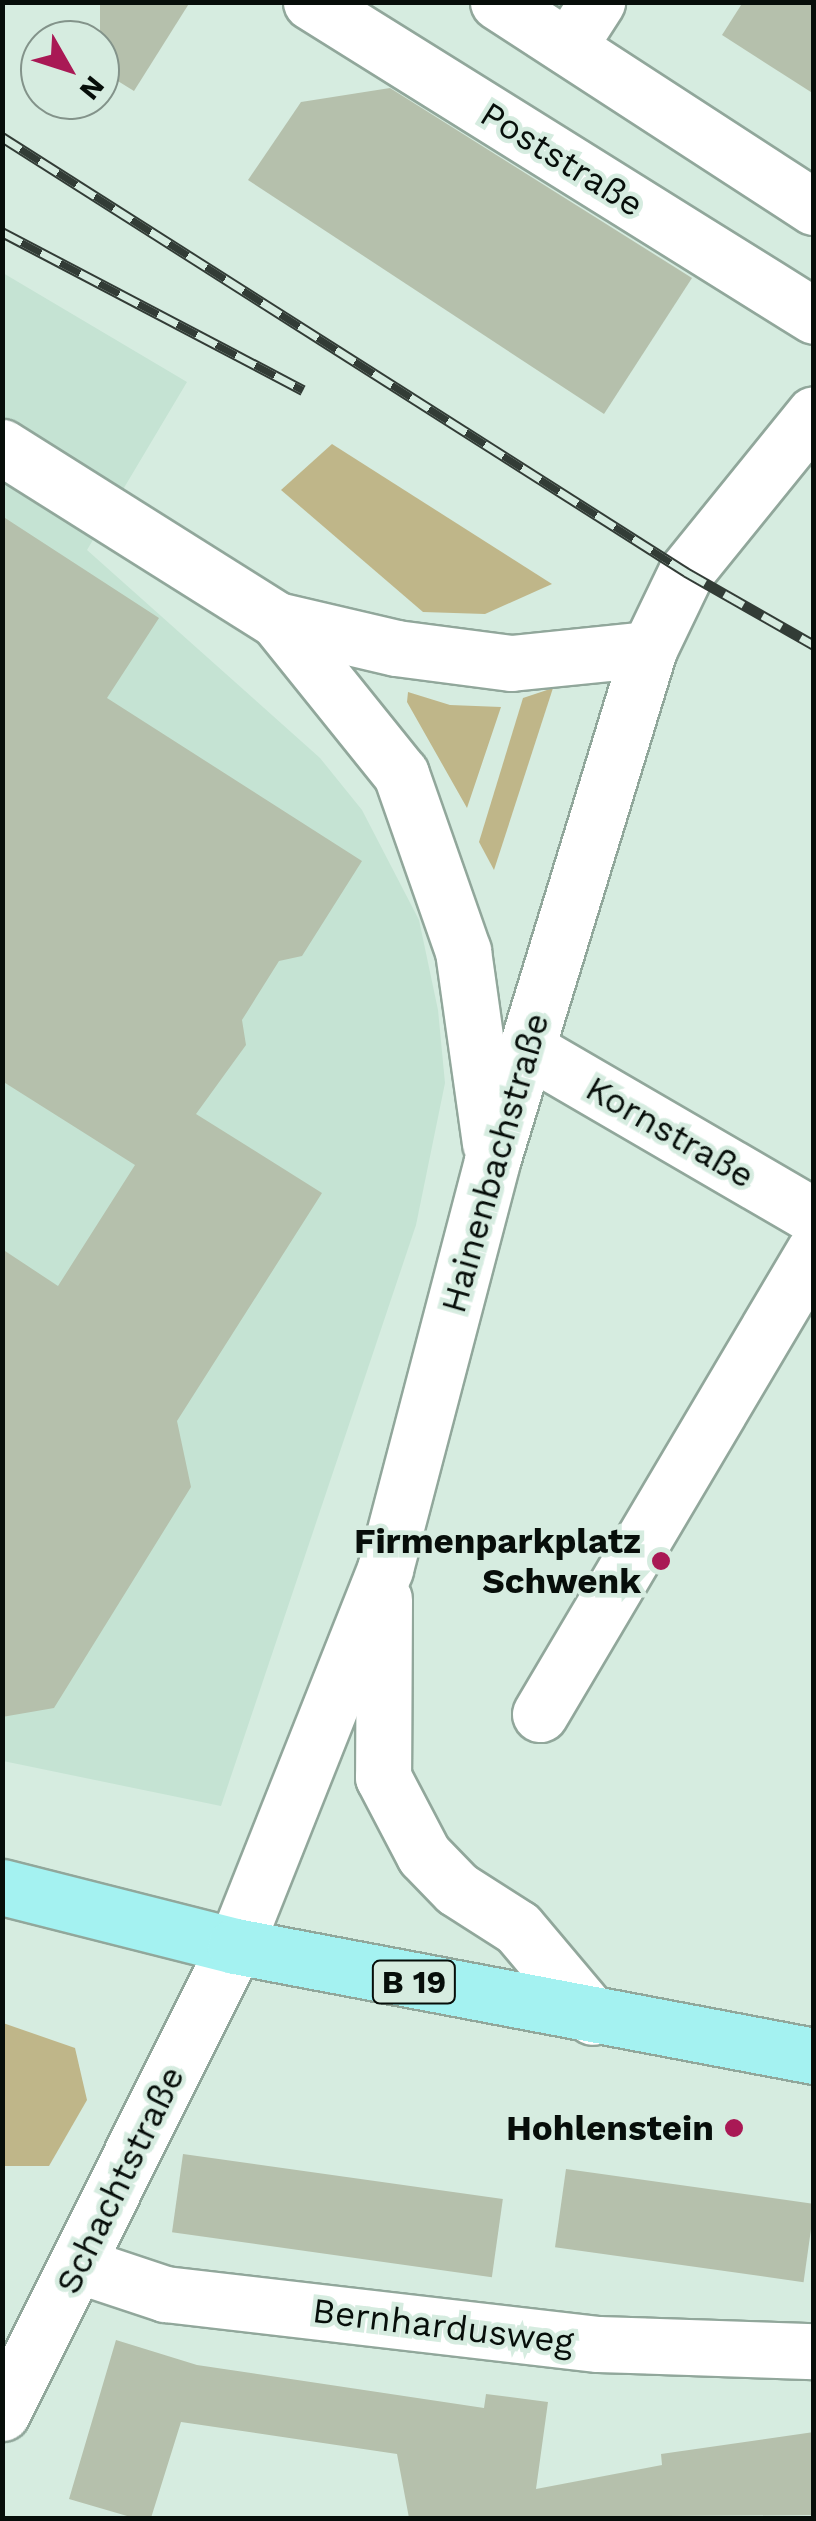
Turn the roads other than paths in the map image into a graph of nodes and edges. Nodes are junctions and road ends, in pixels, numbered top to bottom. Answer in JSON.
{"nodes":[{"id":1,"x":311,"y":2,"type":"edge"},
{"id":2,"x":498,"y":2,"type":"edge"},
{"id":3,"x":582,"y":25,"type":"edge"},
{"id":4,"x":814,"y":207,"type":"edge"},
{"id":5,"x":814,"y":316,"type":"edge"},
{"id":6,"x":814,"y":414,"type":"edge"},
{"id":7,"x":2,"y":447,"type":"edge"},
{"id":8,"x":277,"y":620,"type":"junction"},
{"id":9,"x":649,"y":649,"type":"junction"},
{"id":10,"x":527,"y":1048,"type":"junction"},
{"id":11,"x":492,"y":1161,"type":"junction"},
{"id":12,"x":814,"y":1216,"type":"edge"},
{"id":13,"x":814,"y":1251,"type":"edge"},
{"id":14,"x":384,"y":1569,"type":"junction"},
{"id":15,"x":540,"y":1714,"type":"dead end"},
{"id":16,"x":2,"y":1887,"type":"edge"},
{"id":17,"x":235,"y":1946,"type":"junction"},
{"id":18,"x":592,"y":2018,"type":"junction"},
{"id":19,"x":814,"y":2056,"type":"edge"},
{"id":20,"x":78,"y":2265,"type":"junction"},
{"id":21,"x":814,"y":2352,"type":"edge"},
{"id":22,"x":2,"y":2414,"type":"edge"}],
"edges":[{"from":1,"to":5,"type":"street","name":"Poststraße"},
{"from":2,"to":3,"type":"street"},
{"from":3,"to":4,"type":"street"},
{"from":6,"to":9,"type":"street","name":"Hainenbachstraße"},
{"from":7,"to":8,"type":"street"},
{"from":8,"to":9,"type":"street"},
{"from":8,"to":11,"type":"street"},
{"from":9,"to":10,"type":"street","name":"Hainenbachstraße"},
{"from":10,"to":11,"type":"street","name":"Hainenbachstraße"},
{"from":10,"to":12,"type":"street","name":"Kornstraße"},
{"from":11,"to":14,"type":"street","name":"Hainenbachstraße"},
{"from":13,"to":15,"type":"street"},
{"from":14,"to":17,"type":"street","name":"Hainenbachstraße"},
{"from":14,"to":18,"type":"street"},
{"from":16,"to":17,"type":"main road","number":"B 19"},
{"from":17,"to":18,"type":"main road","number":"B 19"},
{"from":17,"to":20,"type":"street","name":"Schachtstraße"},
{"from":18,"to":19,"type":"main road","number":"B 19"},
{"from":20,"to":21,"type":"street","name":"Bernhardusweg"},
{"from":20,"to":22,"type":"street","name":"Schachtstraße"}]}
